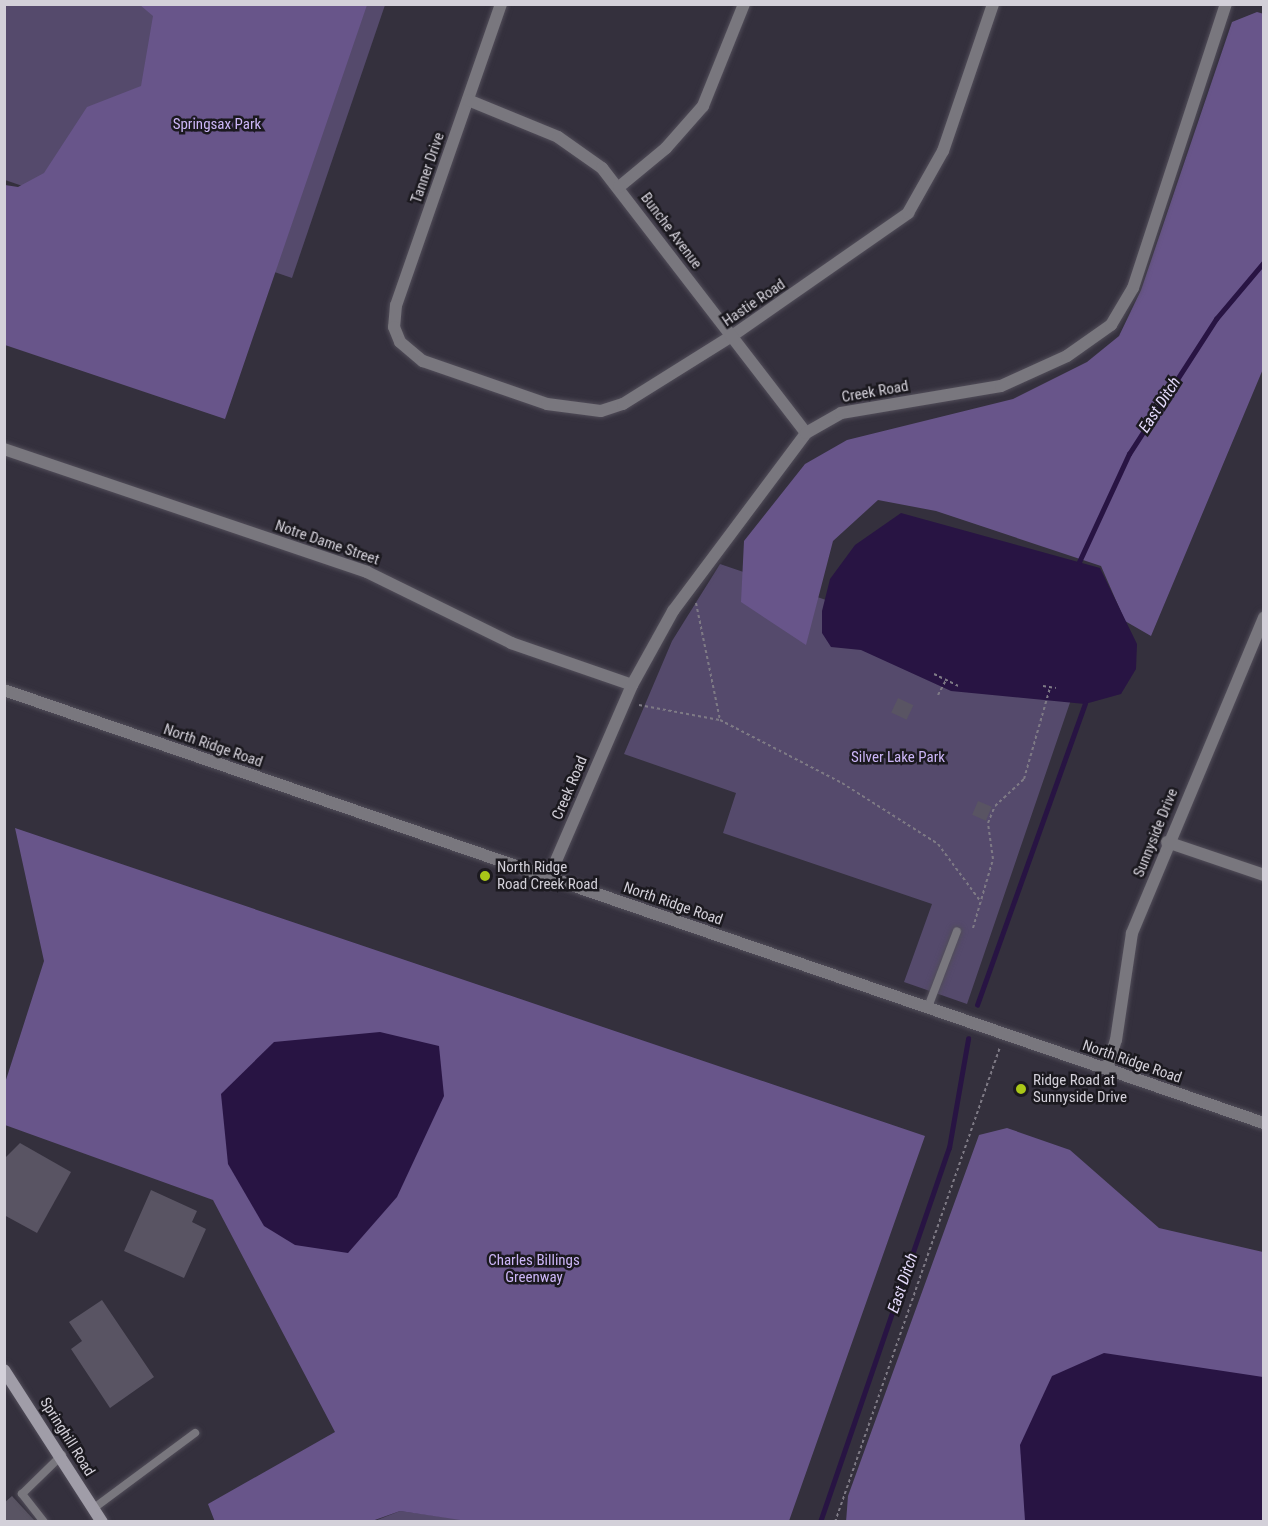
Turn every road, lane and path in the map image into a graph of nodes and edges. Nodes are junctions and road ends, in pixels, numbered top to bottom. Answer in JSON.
{"nodes":[{"id":1,"x":501,"y":4,"type":"edge"},
{"id":2,"x":744,"y":4,"type":"edge"},
{"id":3,"x":993,"y":4,"type":"edge"},
{"id":4,"x":1226,"y":4,"type":"edge"},
{"id":5,"x":468,"y":100,"type":"junction"},
{"id":6,"x":619,"y":187,"type":"junction"},
{"id":7,"x":732,"y":336,"type":"junction"},
{"id":8,"x":400,"y":342,"type":"joint"},
{"id":9,"x":806,"y":433,"type":"junction"},
{"id":10,"x":4,"y":448,"type":"edge"},
{"id":11,"x":693,"y":582,"type":"junction"},
{"id":12,"x":1263,"y":617,"type":"edge"},
{"id":13,"x":934,"y":674,"type":"dead end"},
{"id":14,"x":946,"y":680,"type":"junction"},
{"id":15,"x":632,"y":685,"type":"junction"},
{"id":16,"x":959,"y":686,"type":"dead end"},
{"id":17,"x":1043,"y":686,"type":"dead end"},
{"id":18,"x":1050,"y":687,"type":"junction"},
{"id":19,"x":1056,"y":688,"type":"dead end"},
{"id":20,"x":4,"y":690,"type":"edge"},
{"id":21,"x":938,"y":695,"type":"dead end"},
{"id":22,"x":643,"y":707,"type":"dead end"},
{"id":23,"x":720,"y":720,"type":"junction"},
{"id":24,"x":1167,"y":842,"type":"junction"},
{"id":25,"x":1263,"y":875,"type":"edge"},
{"id":26,"x":549,"y":877,"type":"junction"},
{"id":27,"x":981,"y":902,"type":"junction"},
{"id":28,"x":973,"y":928,"type":"dead end"},
{"id":29,"x":957,"y":931,"type":"dead end"},
{"id":30,"x":928,"y":1007,"type":"junction"},
{"id":31,"x":1000,"y":1047,"type":"dead end"},
{"id":32,"x":1107,"y":1069,"type":"junction"},
{"id":33,"x":1263,"y":1123,"type":"edge"},
{"id":34,"x":4,"y":1370,"type":"edge"},
{"id":35,"x":195,"y":1433,"type":"dead end"},
{"id":36,"x":62,"y":1455,"type":"junction"},
{"id":37,"x":94,"y":1508,"type":"junction"},
{"id":38,"x":44,"y":1521,"type":"edge"},
{"id":39,"x":102,"y":1521,"type":"edge"},
{"id":40,"x":835,"y":1521,"type":"edge"}],
"edges":[{"from":1,"to":5,"type":"street","name":"Tanner Drive"},
{"from":2,"to":6,"type":"street"},
{"from":3,"to":7,"type":"street","name":"Hastie Road"},
{"from":4,"to":9,"type":"street","name":"Creek Road"},
{"from":5,"to":6,"type":"street","name":"Bunche Avenue"},
{"from":5,"to":8,"type":"street","name":"Tanner Drive"},
{"from":6,"to":7,"type":"street","name":"Bunche Avenue"},
{"from":7,"to":8,"type":"street","name":"Hastie Road"},
{"from":7,"to":9,"type":"street","name":"Bunche Avenue"},
{"from":9,"to":11,"type":"street","name":"Creek Road"},
{"from":10,"to":15,"type":"street","name":"Notre Dame Street"},
{"from":11,"to":15,"type":"street","name":"Creek Road"},
{"from":11,"to":23,"type":"path"},
{"from":12,"to":24,"type":"street","name":"Sunnyside Drive"},
{"from":13,"to":14,"type":"path"},
{"from":14,"to":16,"type":"path"},
{"from":14,"to":21,"type":"path"},
{"from":15,"to":26,"type":"street","name":"Creek Road"},
{"from":17,"to":18,"type":"path"},
{"from":18,"to":19,"type":"path"},
{"from":18,"to":27,"type":"path"},
{"from":20,"to":26,"type":"street","name":"North Ridge Road"},
{"from":22,"to":23,"type":"path"},
{"from":23,"to":27,"type":"path"},
{"from":24,"to":25,"type":"street"},
{"from":24,"to":32,"type":"street","name":"Sunnyside Drive"},
{"from":26,"to":30,"type":"street","name":"North Ridge Road"},
{"from":27,"to":28,"type":"path"},
{"from":29,"to":30,"type":"lane"},
{"from":30,"to":32,"type":"street","name":"North Ridge Road"},
{"from":31,"to":40,"type":"path"},
{"from":32,"to":33,"type":"street","name":"North Ridge Road"},
{"from":34,"to":36,"type":"main road","name":"Springhill Road"},
{"from":35,"to":37,"type":"lane"},
{"from":36,"to":37,"type":"main road","name":"Springhill Road"},
{"from":36,"to":38,"type":"lane"},
{"from":37,"to":39,"type":"main road","name":"Springhill Road"}]}
